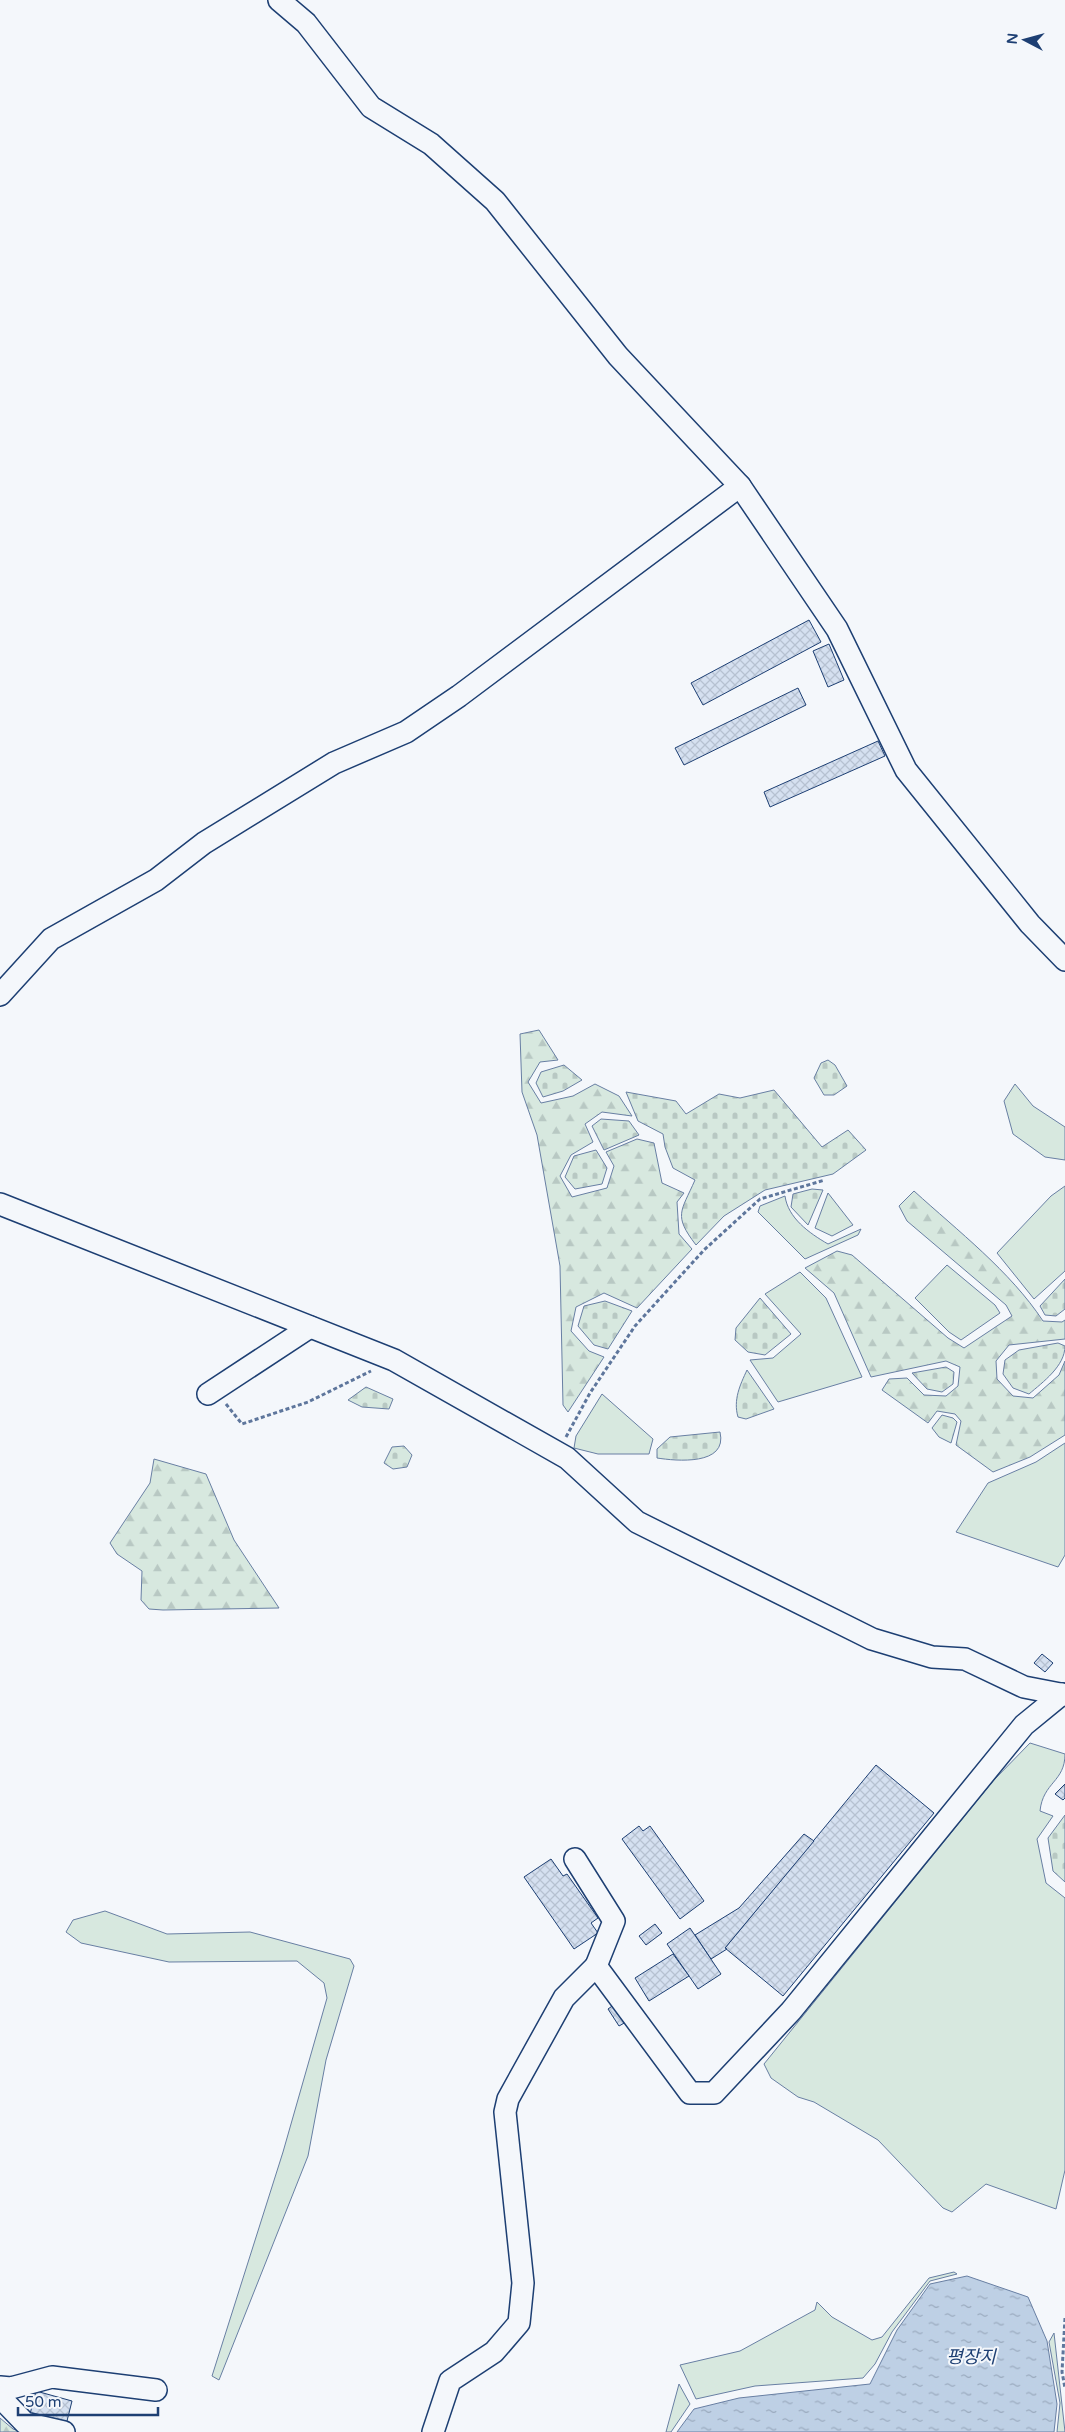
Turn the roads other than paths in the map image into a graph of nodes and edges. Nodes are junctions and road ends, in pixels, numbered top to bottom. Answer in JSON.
{"nodes":[{"id":1,"x":280,"y":0,"type":"edge"},
{"id":2,"x":740,"y":486,"type":"junction"},
{"id":3,"x":1065,"y":960,"type":"edge"},
{"id":4,"x":0,"y":995,"type":"edge"},
{"id":5,"x":0,"y":1204,"type":"edge"},
{"id":6,"x":310,"y":1327,"type":"junction"},
{"id":7,"x":211,"y":1392,"type":"road end"},
{"id":8,"x":1063,"y":1694,"type":"edge"},
{"id":9,"x":575,"y":1860,"type":"dead end"},
{"id":10,"x":596,"y":1966,"type":"junction"},
{"id":11,"x":0,"y":2388,"type":"edge"},
{"id":12,"x":156,"y":2390,"type":"dead end"},
{"id":13,"x":0,"y":2397,"type":"edge"},
{"id":14,"x":64,"y":2432,"type":"edge"},
{"id":15,"x":433,"y":2432,"type":"edge"}],
"edges":[{"from":1,"to":2,"type":"street"},
{"from":2,"to":3,"type":"street"},
{"from":2,"to":4,"type":"street"},
{"from":5,"to":6,"type":"street"},
{"from":6,"to":7,"type":"street"},
{"from":6,"to":8,"type":"street"},
{"from":8,"to":10,"type":"street"},
{"from":9,"to":10,"type":"street"},
{"from":10,"to":15,"type":"street"},
{"from":11,"to":12,"type":"street"},
{"from":13,"to":14,"type":"street"}]}
